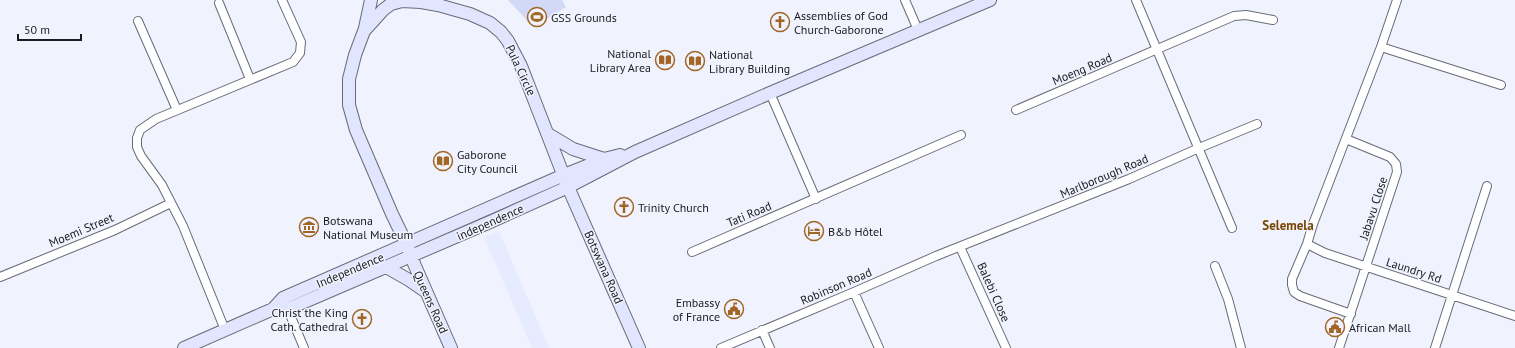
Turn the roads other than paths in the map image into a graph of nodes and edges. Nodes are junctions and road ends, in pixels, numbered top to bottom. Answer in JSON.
{"nodes":[{"id":1,"x":282,"y":0,"type":"edge"},
{"id":2,"x":371,"y":0,"type":"edge"},
{"id":3,"x":905,"y":0,"type":"edge"},
{"id":4,"x":990,"y":0,"type":"edge"},
{"id":5,"x":1136,"y":0,"type":"edge"},
{"id":6,"x":1397,"y":0,"type":"edge"},
{"id":7,"x":420,"y":1,"type":"edge"},
{"id":8,"x":219,"y":3,"type":"dead end"},
{"id":9,"x":1273,"y":20,"type":"dead end"},
{"id":10,"x":138,"y":21,"type":"dead end"},
{"id":11,"x":918,"y":30,"type":"junction"},
{"id":12,"x":364,"y":31,"type":"junction"},
{"id":13,"x":1381,"y":47,"type":"junction"},
{"id":14,"x":1158,"y":49,"type":"junction"},
{"id":15,"x":250,"y":79,"type":"junction"},
{"id":16,"x":1501,"y":85,"type":"dead end"},
{"id":17,"x":770,"y":93,"type":"junction"},
{"id":18,"x":177,"y":110,"type":"junction"},
{"id":19,"x":1016,"y":110,"type":"dead end"},
{"id":20,"x":1257,"y":124,"type":"dead end"},
{"id":21,"x":548,"y":134,"type":"junction"},
{"id":22,"x":961,"y":135,"type":"dead end"},
{"id":23,"x":1346,"y":139,"type":"junction"},
{"id":24,"x":1199,"y":148,"type":"junction"},
{"id":25,"x":635,"y":152,"type":"junction"},
{"id":26,"x":604,"y":159,"type":"junction"},
{"id":27,"x":564,"y":175,"type":"junction"},
{"id":28,"x":1487,"y":186,"type":"dead end"},
{"id":29,"x":568,"y":187,"type":"junction"},
{"id":30,"x":816,"y":199,"type":"junction"},
{"id":31,"x":171,"y":203,"type":"junction"},
{"id":32,"x":1232,"y":228,"type":"dead end"},
{"id":33,"x":1307,"y":244,"type":"junction"},
{"id":34,"x":960,"y":246,"type":"junction"},
{"id":35,"x":409,"y":250,"type":"junction"},
{"id":36,"x":692,"y":252,"type":"dead end"},
{"id":37,"x":1215,"y":266,"type":"dead end"},
{"id":38,"x":386,"y":267,"type":"junction"},
{"id":39,"x":1367,"y":267,"type":"junction"},
{"id":40,"x":0,"y":277,"type":"edge"},
{"id":41,"x":426,"y":292,"type":"junction"},
{"id":42,"x":854,"y":292,"type":"junction"},
{"id":43,"x":1453,"y":294,"type":"junction"},
{"id":44,"x":286,"y":304,"type":"junction"},
{"id":45,"x":1351,"y":314,"type":"junction"},
{"id":46,"x":1515,"y":316,"type":"edge"},
{"id":47,"x":225,"y":330,"type":"junction"},
{"id":48,"x":762,"y":330,"type":"junction"},
{"id":49,"x":184,"y":348,"type":"edge"},
{"id":50,"x":304,"y":348,"type":"edge"},
{"id":51,"x":451,"y":348,"type":"edge"},
{"id":52,"x":639,"y":348,"type":"edge"},
{"id":53,"x":720,"y":348,"type":"edge"},
{"id":54,"x":770,"y":348,"type":"edge"},
{"id":55,"x":879,"y":348,"type":"edge"},
{"id":56,"x":1006,"y":348,"type":"edge"},
{"id":57,"x":1241,"y":348,"type":"edge"},
{"id":58,"x":1339,"y":348,"type":"edge"},
{"id":59,"x":1435,"y":348,"type":"edge"}],
"edges":[{"from":1,"to":15,"type":"street"},
{"from":2,"to":12,"type":"street"},
{"from":3,"to":11,"type":"street"},
{"from":4,"to":11,"type":"street"},
{"from":5,"to":14,"type":"street"},
{"from":6,"to":13,"type":"street"},
{"from":7,"to":12,"type":"street","name":"Pula Circle"},
{"from":7,"to":21,"type":"street","name":"Pula Circle"},
{"from":8,"to":15,"type":"street"},
{"from":9,"to":14,"type":"street","name":"Moeng Road"},
{"from":10,"to":18,"type":"street"},
{"from":11,"to":17,"type":"street"},
{"from":12,"to":35,"type":"street","name":"Pula Circle"},
{"from":13,"to":16,"type":"street"},
{"from":13,"to":23,"type":"street"},
{"from":14,"to":19,"type":"street","name":"Moeng Road"},
{"from":14,"to":24,"type":"street"},
{"from":15,"to":18,"type":"street"},
{"from":17,"to":25,"type":"street"},
{"from":17,"to":30,"type":"street"},
{"from":18,"to":31,"type":"street"},
{"from":20,"to":24,"type":"street","name":"Marlborough Road"},
{"from":21,"to":26,"type":"street"},
{"from":21,"to":27,"type":"street","name":"Pula Circle"},
{"from":22,"to":30,"type":"street","name":"Tati Road"},
{"from":23,"to":33,"type":"street"},
{"from":23,"to":39,"type":"street","name":"Jabavu Close"},
{"from":24,"to":32,"type":"street"},
{"from":24,"to":34,"type":"street","name":"Marlborough Road"},
{"from":25,"to":26,"type":"street","name":"Independence"},
{"from":25,"to":29,"type":"street","name":"independence"},
{"from":26,"to":27,"type":"street","name":"Independence"},
{"from":27,"to":29,"type":"street","name":"Pula Circle"},
{"from":27,"to":35,"type":"street","name":"Independence"},
{"from":28,"to":43,"type":"street"},
{"from":29,"to":35,"type":"street","name":"independence"},
{"from":29,"to":52,"type":"street","name":"Botswana Road"},
{"from":30,"to":36,"type":"street","name":"Tati Road"},
{"from":31,"to":40,"type":"street","name":"Moemi Street"},
{"from":31,"to":47,"type":"street"},
{"from":33,"to":39,"type":"street","name":"Laundry Rd"},
{"from":33,"to":45,"type":"street"},
{"from":34,"to":42,"type":"street","name":"Robinson Road"},
{"from":34,"to":56,"type":"street","name":"Balebi Close"},
{"from":35,"to":38,"type":"street","name":"Independence"},
{"from":35,"to":41,"type":"street","name":"Queens Road"},
{"from":35,"to":44,"type":"street","name":"Independence"},
{"from":37,"to":57,"type":"street"},
{"from":38,"to":41,"type":"street"},
{"from":38,"to":44,"type":"street","name":"Independence"},
{"from":39,"to":43,"type":"street","name":"Laundry Rd"},
{"from":39,"to":45,"type":"street","name":"Jabavu Close"},
{"from":41,"to":51,"type":"street","name":"Queens Road"},
{"from":42,"to":48,"type":"street","name":"Robinson Road"},
{"from":42,"to":55,"type":"street"},
{"from":43,"to":46,"type":"street","name":"Laundry Rd"},
{"from":43,"to":59,"type":"street"},
{"from":44,"to":47,"type":"street","name":"Independence"},
{"from":44,"to":50,"type":"street"},
{"from":45,"to":58,"type":"street","name":"Jabavu Close"},
{"from":47,"to":49,"type":"street"},
{"from":48,"to":53,"type":"street","name":"Robinson Road"},
{"from":48,"to":54,"type":"street"}]}
